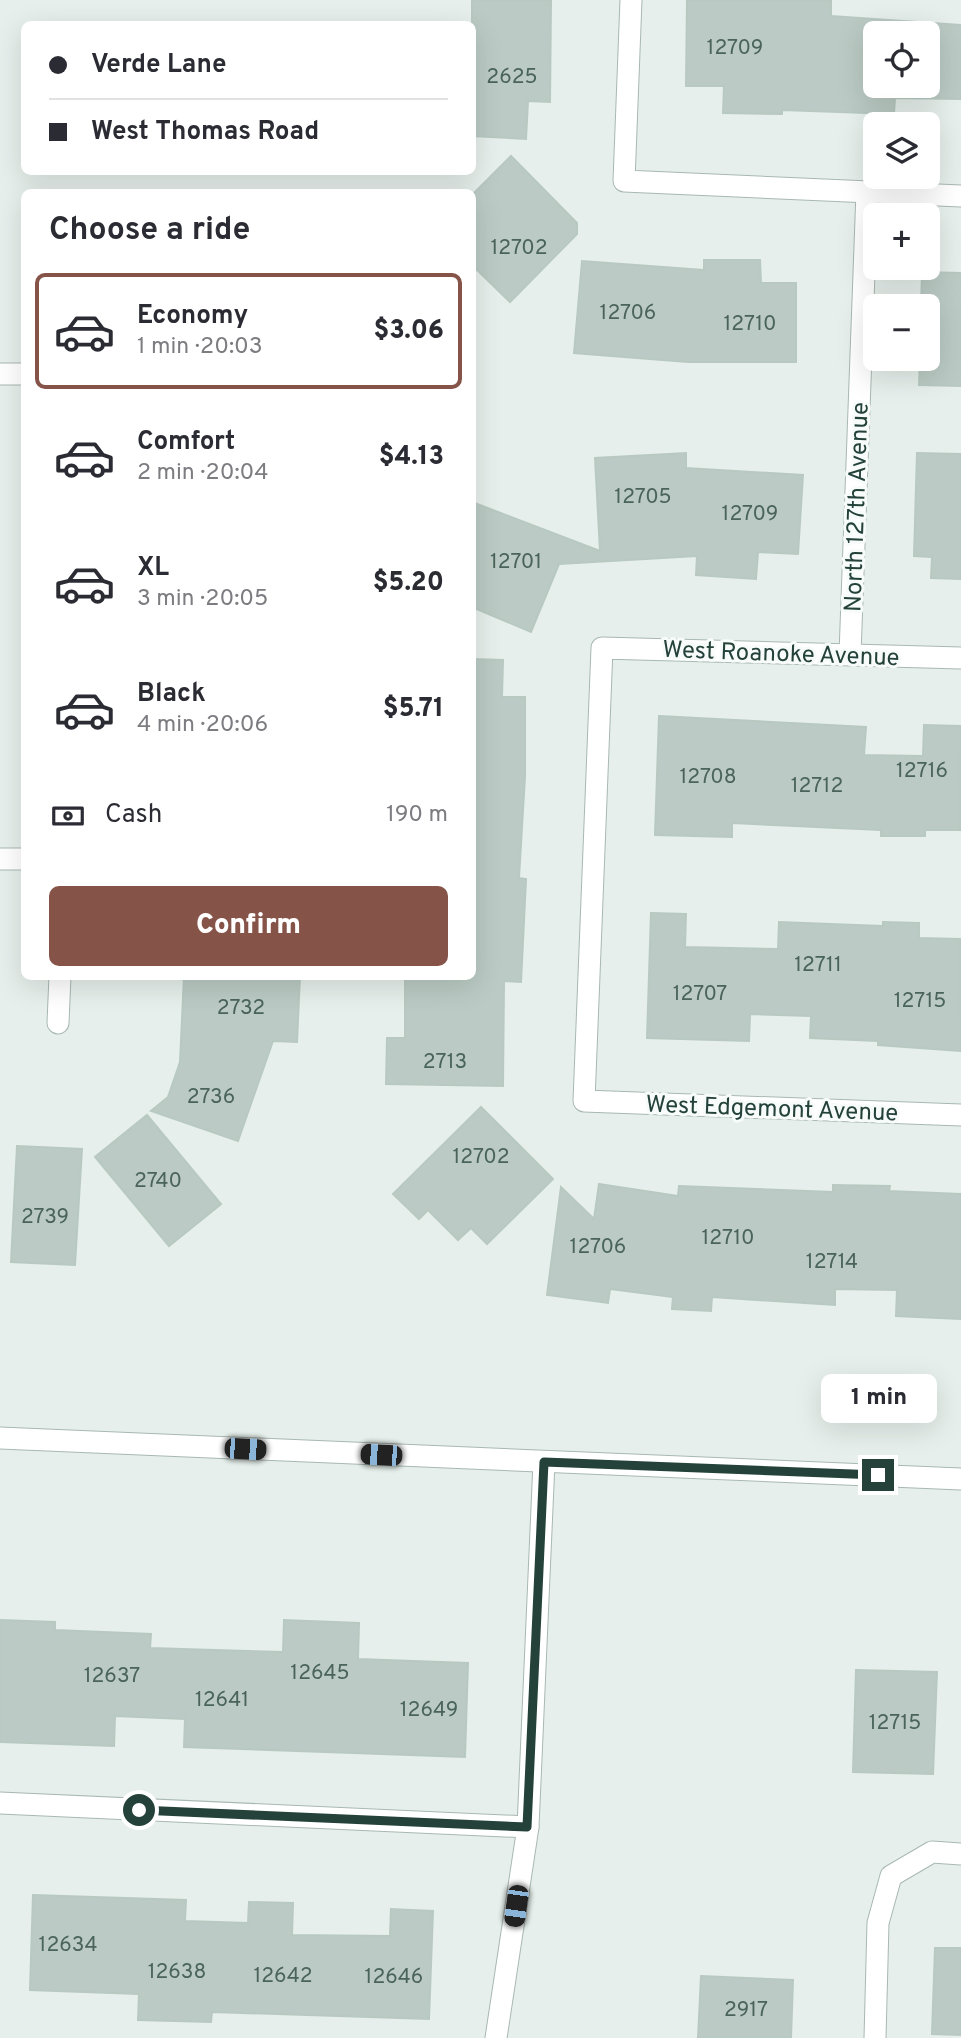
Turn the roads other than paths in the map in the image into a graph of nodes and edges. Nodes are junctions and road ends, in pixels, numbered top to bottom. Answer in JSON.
{"nodes":[{"id":1,"x":631,"y":0,"type":"edge"},
{"id":2,"x":867,"y":192,"type":"junction"},
{"id":3,"x":961,"y":196,"type":"edge"},
{"id":4,"x":0,"y":373,"type":"edge"},
{"id":5,"x":21,"y":374,"type":"edge"},
{"id":6,"x":850,"y":654,"type":"junction"},
{"id":7,"x":961,"y":658,"type":"edge"},
{"id":8,"x":0,"y":859,"type":"edge"},
{"id":9,"x":21,"y":859,"type":"edge"},
{"id":10,"x":60,"y":980,"type":"edge"},
{"id":11,"x":58,"y":1023,"type":"dead end"},
{"id":12,"x":584,"y":1101,"type":"joint"},
{"id":13,"x":961,"y":1115,"type":"edge"},
{"id":14,"x":0,"y":1438,"type":"edge"},
{"id":15,"x":544,"y":1462,"type":"junction"},
{"id":16,"x":961,"y":1479,"type":"edge"},
{"id":17,"x":0,"y":1803,"type":"edge"},
{"id":18,"x":527,"y":1827,"type":"junction"},
{"id":19,"x":961,"y":1854,"type":"edge"},
{"id":20,"x":496,"y":2038,"type":"edge"},
{"id":21,"x":875,"y":2038,"type":"edge"}],
"edges":[{"from":1,"to":2,"type":"street"},
{"from":2,"to":3,"type":"street"},
{"from":2,"to":6,"type":"street","name":"North 127th Avenue"},
{"from":4,"to":5,"type":"street"},
{"from":6,"to":7,"type":"street","name":"West Roanoke Avenue"},
{"from":6,"to":12,"type":"street","name":"West Roanoke Avenue"},
{"from":8,"to":9,"type":"street"},
{"from":10,"to":11,"type":"street"},
{"from":12,"to":13,"type":"street","name":"West Edgemont Avenue"},
{"from":14,"to":15,"type":"street"},
{"from":15,"to":16,"type":"street"},
{"from":15,"to":18,"type":"street"},
{"from":17,"to":18,"type":"street"},
{"from":18,"to":20,"type":"street"},
{"from":19,"to":21,"type":"street"}]}
